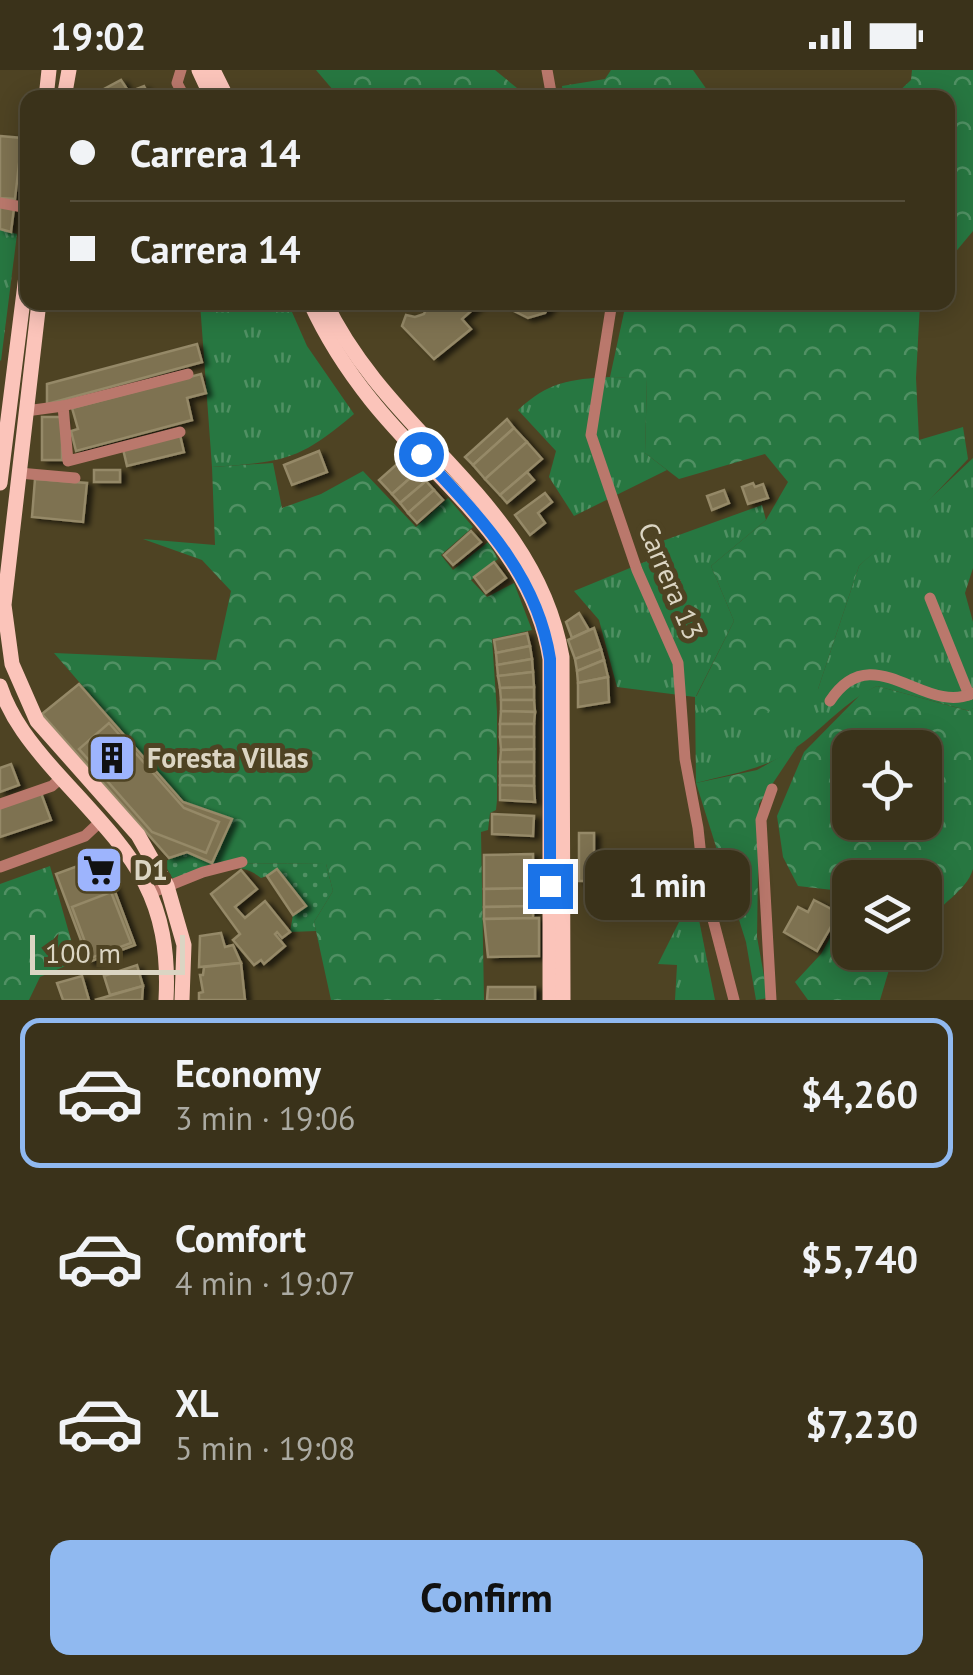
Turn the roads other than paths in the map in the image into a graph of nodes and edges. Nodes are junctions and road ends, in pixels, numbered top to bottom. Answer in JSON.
{"nodes":[{"id":1,"x":22,"y":310,"type":"edge"},
{"id":2,"x":39,"y":310,"type":"edge"},
{"id":3,"x":314,"y":310,"type":"edge"},
{"id":4,"x":329,"y":310,"type":"edge"},
{"id":5,"x":611,"y":310,"type":"edge"},
{"id":6,"x":188,"y":374,"type":"dead end"},
{"id":7,"x":63,"y":406,"type":"junction"},
{"id":8,"x":26,"y":411,"type":"junction"},
{"id":9,"x":180,"y":432,"type":"dead end"},
{"id":10,"x":18,"y":473,"type":"junction"},
{"id":11,"x":75,"y":478,"type":"dead end"},
{"id":12,"x":0,"y":483,"type":"edge"},
{"id":13,"x":930,"y":598,"type":"dead end"},
{"id":14,"x":3,"y":635,"type":"edge"},
{"id":15,"x":0,"y":686,"type":"edge"},
{"id":16,"x":971,"y":694,"type":"edge"},
{"id":17,"x":833,"y":698,"type":"dead end"},
{"id":18,"x":61,"y":778,"type":"junction"},
{"id":19,"x":772,"y":789,"type":"dead end"},
{"id":20,"x":0,"y":804,"type":"edge"},
{"id":21,"x":101,"y":821,"type":"junction"},
{"id":22,"x":242,"y":862,"type":"dead end"},
{"id":23,"x":0,"y":867,"type":"edge"},
{"id":24,"x":168,"y":886,"type":"junction"},
{"id":25,"x":151,"y":893,"type":"junction"},
{"id":26,"x":166,"y":1000,"type":"edge"},
{"id":27,"x":182,"y":1000,"type":"edge"},
{"id":28,"x":550,"y":1000,"type":"edge"},
{"id":29,"x":563,"y":1000,"type":"edge"},
{"id":30,"x":734,"y":1000,"type":"edge"},
{"id":31,"x":771,"y":1000,"type":"edge"}],
"edges":[{"from":1,"to":12,"type":"main road"},
{"from":2,"to":8,"type":"main road"},
{"from":3,"to":28,"type":"main road"},
{"from":4,"to":29,"type":"main road"},
{"from":5,"to":30,"type":"street","name":"Carrera 13"},
{"from":6,"to":7,"type":"street"},
{"from":7,"to":8,"type":"street"},
{"from":7,"to":9,"type":"street"},
{"from":8,"to":10,"type":"main road"},
{"from":10,"to":11,"type":"street"},
{"from":10,"to":14,"type":"main road"},
{"from":13,"to":16,"type":"street"},
{"from":14,"to":24,"type":"main road"},
{"from":15,"to":18,"type":"main road"},
{"from":16,"to":17,"type":"street"},
{"from":18,"to":20,"type":"street"},
{"from":18,"to":21,"type":"main road"},
{"from":19,"to":31,"type":"street"},
{"from":21,"to":23,"type":"street"},
{"from":21,"to":25,"type":"main road"},
{"from":22,"to":24,"type":"street"},
{"from":24,"to":25,"type":"street"},
{"from":24,"to":27,"type":"main road"},
{"from":25,"to":26,"type":"main road"}]}
